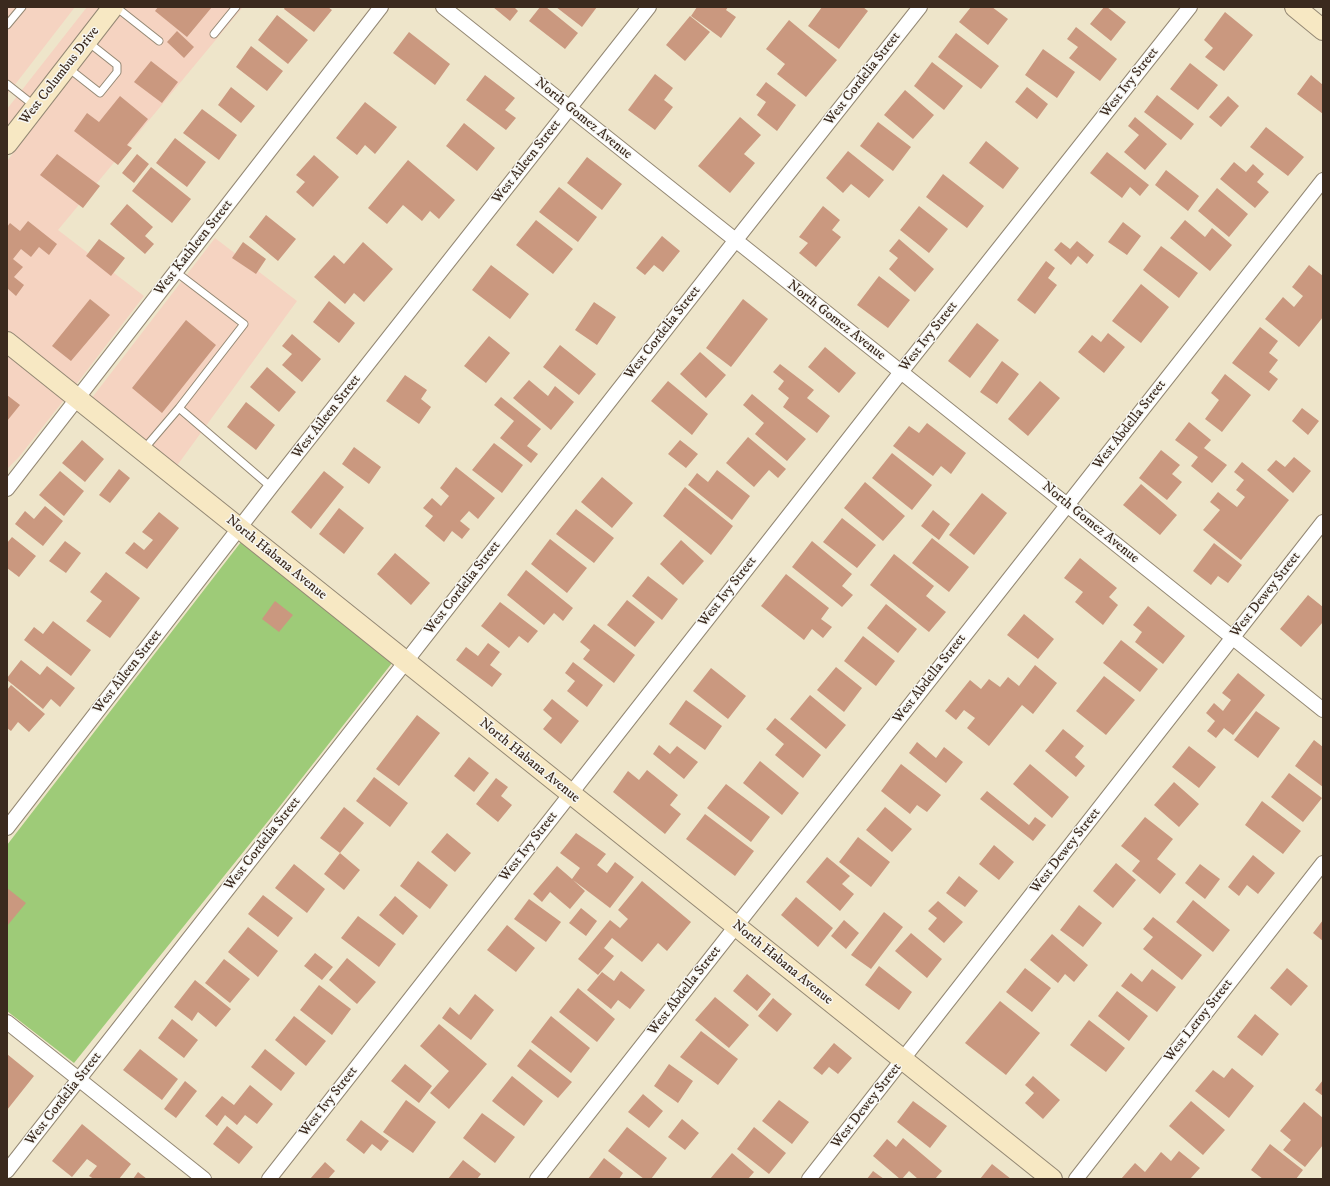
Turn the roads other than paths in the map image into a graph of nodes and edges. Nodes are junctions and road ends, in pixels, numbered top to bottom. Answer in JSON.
{"nodes":[{"id":1,"x":22,"y":7,"type":"edge"},
{"id":2,"x":114,"y":7,"type":"edge"},
{"id":3,"x":236,"y":7,"type":"edge"},
{"id":4,"x":380,"y":7,"type":"edge"},
{"id":5,"x":443,"y":7,"type":"edge"},
{"id":6,"x":649,"y":7,"type":"edge"},
{"id":7,"x":920,"y":7,"type":"edge"},
{"id":8,"x":1190,"y":7,"type":"edge"},
{"id":9,"x":1295,"y":7,"type":"edge"},
{"id":10,"x":7,"y":26,"type":"edge"},
{"id":11,"x":1323,"y":30,"type":"edge"},
{"id":12,"x":214,"y":34,"type":"dead end"},
{"id":13,"x":87,"y":41,"type":"junction"},
{"id":14,"x":159,"y":41,"type":"dead end"},
{"id":15,"x":67,"y":67,"type":"junction"},
{"id":16,"x":7,"y":84,"type":"edge"},
{"id":17,"x":36,"y":107,"type":"junction"},
{"id":18,"x":570,"y":108,"type":"junction"},
{"id":19,"x":7,"y":144,"type":"edge"},
{"id":20,"x":1323,"y":180,"type":"edge"},
{"id":21,"x":735,"y":241,"type":"junction"},
{"id":22,"x":176,"y":272,"type":"junction"},
{"id":23,"x":7,"y":342,"type":"edge"},
{"id":24,"x":901,"y":372,"type":"junction"},
{"id":25,"x":77,"y":399,"type":"junction"},
{"id":26,"x":179,"y":408,"type":"junction"},
{"id":27,"x":142,"y":451,"type":"junction"},
{"id":28,"x":271,"y":487,"type":"junction"},
{"id":29,"x":7,"y":489,"type":"edge"},
{"id":30,"x":1067,"y":505,"type":"junction"},
{"id":31,"x":1323,"y":522,"type":"edge"},
{"id":32,"x":239,"y":529,"type":"junction"},
{"id":33,"x":1232,"y":637,"type":"junction"},
{"id":34,"x":405,"y":662,"type":"junction"},
{"id":35,"x":1323,"y":710,"type":"edge"},
{"id":36,"x":570,"y":794,"type":"junction"},
{"id":37,"x":7,"y":828,"type":"edge"},
{"id":38,"x":1323,"y":863,"type":"edge"},
{"id":39,"x":736,"y":926,"type":"junction"},
{"id":40,"x":7,"y":1022,"type":"edge"},
{"id":41,"x":903,"y":1060,"type":"junction"},
{"id":42,"x":80,"y":1079,"type":"junction"},
{"id":43,"x":7,"y":1171,"type":"edge"},
{"id":44,"x":204,"y":1179,"type":"edge"},
{"id":45,"x":269,"y":1179,"type":"edge"},
{"id":46,"x":537,"y":1179,"type":"edge"},
{"id":47,"x":809,"y":1179,"type":"edge"},
{"id":48,"x":1052,"y":1179,"type":"edge"},
{"id":49,"x":1076,"y":1179,"type":"edge"}],
"edges":[{"from":1,"to":10,"type":"lane"},
{"from":2,"to":13,"type":"street","name":"West Columbus Drive"},
{"from":2,"to":14,"type":"lane"},
{"from":3,"to":12,"type":"lane"},
{"from":4,"to":22,"type":"street","name":"West Kathleen Street"},
{"from":5,"to":18,"type":"street","name":"North Gomez Avenue"},
{"from":6,"to":18,"type":"street","name":"West Aileen Street"},
{"from":7,"to":21,"type":"street","name":"West Cordelia Street"},
{"from":8,"to":24,"type":"street","name":"West Ivy Street"},
{"from":9,"to":11,"type":"street"},
{"from":13,"to":15,"type":"street","name":"West Columbus Drive"},
{"from":13,"to":15,"type":"lane"},
{"from":15,"to":17,"type":"street","name":"West Columbus Drive"},
{"from":16,"to":17,"type":"lane"},
{"from":17,"to":19,"type":"street","name":"West Columbus Drive"},
{"from":18,"to":21,"type":"street","name":"North Gomez Avenue"},
{"from":18,"to":28,"type":"street","name":"West Aileen Street"},
{"from":20,"to":30,"type":"street","name":"West Abdella Street"},
{"from":21,"to":24,"type":"street","name":"North Gomez Avenue"},
{"from":21,"to":34,"type":"street","name":"West Cordelia Street"},
{"from":22,"to":25,"type":"street","name":"West Kathleen Street"},
{"from":22,"to":26,"type":"lane"},
{"from":23,"to":25,"type":"street","name":"North Habana Avenue"},
{"from":24,"to":30,"type":"street","name":"North Gomez Avenue"},
{"from":24,"to":36,"type":"street","name":"West Ivy Street"},
{"from":25,"to":27,"type":"street","name":"North Habana Avenue"},
{"from":25,"to":29,"type":"street","name":"West Kathleen Street"},
{"from":26,"to":27,"type":"lane"},
{"from":26,"to":28,"type":"lane"},
{"from":27,"to":32,"type":"street","name":"North Habana Avenue"},
{"from":28,"to":32,"type":"street","name":"West Aileen Street"},
{"from":30,"to":33,"type":"street","name":"North Gomez Avenue"},
{"from":30,"to":39,"type":"street","name":"West Abdella Street"},
{"from":31,"to":33,"type":"street","name":"West Dewey Street"},
{"from":32,"to":34,"type":"street","name":"North Habana Avenue"},
{"from":32,"to":37,"type":"street","name":"West Aileen Street"},
{"from":33,"to":35,"type":"street","name":"North Gomez Avenue"},
{"from":33,"to":41,"type":"street","name":"West Dewey Street"},
{"from":34,"to":36,"type":"street","name":"North Habana Avenue"},
{"from":34,"to":42,"type":"street","name":"West Cordelia Street"},
{"from":36,"to":39,"type":"street","name":"North Habana Avenue"},
{"from":36,"to":45,"type":"street","name":"West Ivy Street"},
{"from":38,"to":49,"type":"street","name":"West Leroy Street"},
{"from":39,"to":41,"type":"street","name":"North Habana Avenue"},
{"from":39,"to":46,"type":"street","name":"West Abdella Street"},
{"from":40,"to":42,"type":"street"},
{"from":41,"to":47,"type":"street","name":"West Dewey Street"},
{"from":41,"to":48,"type":"street","name":"North Habana Avenue"},
{"from":42,"to":43,"type":"street","name":"West Cordelia Street"},
{"from":42,"to":44,"type":"street"}]}
